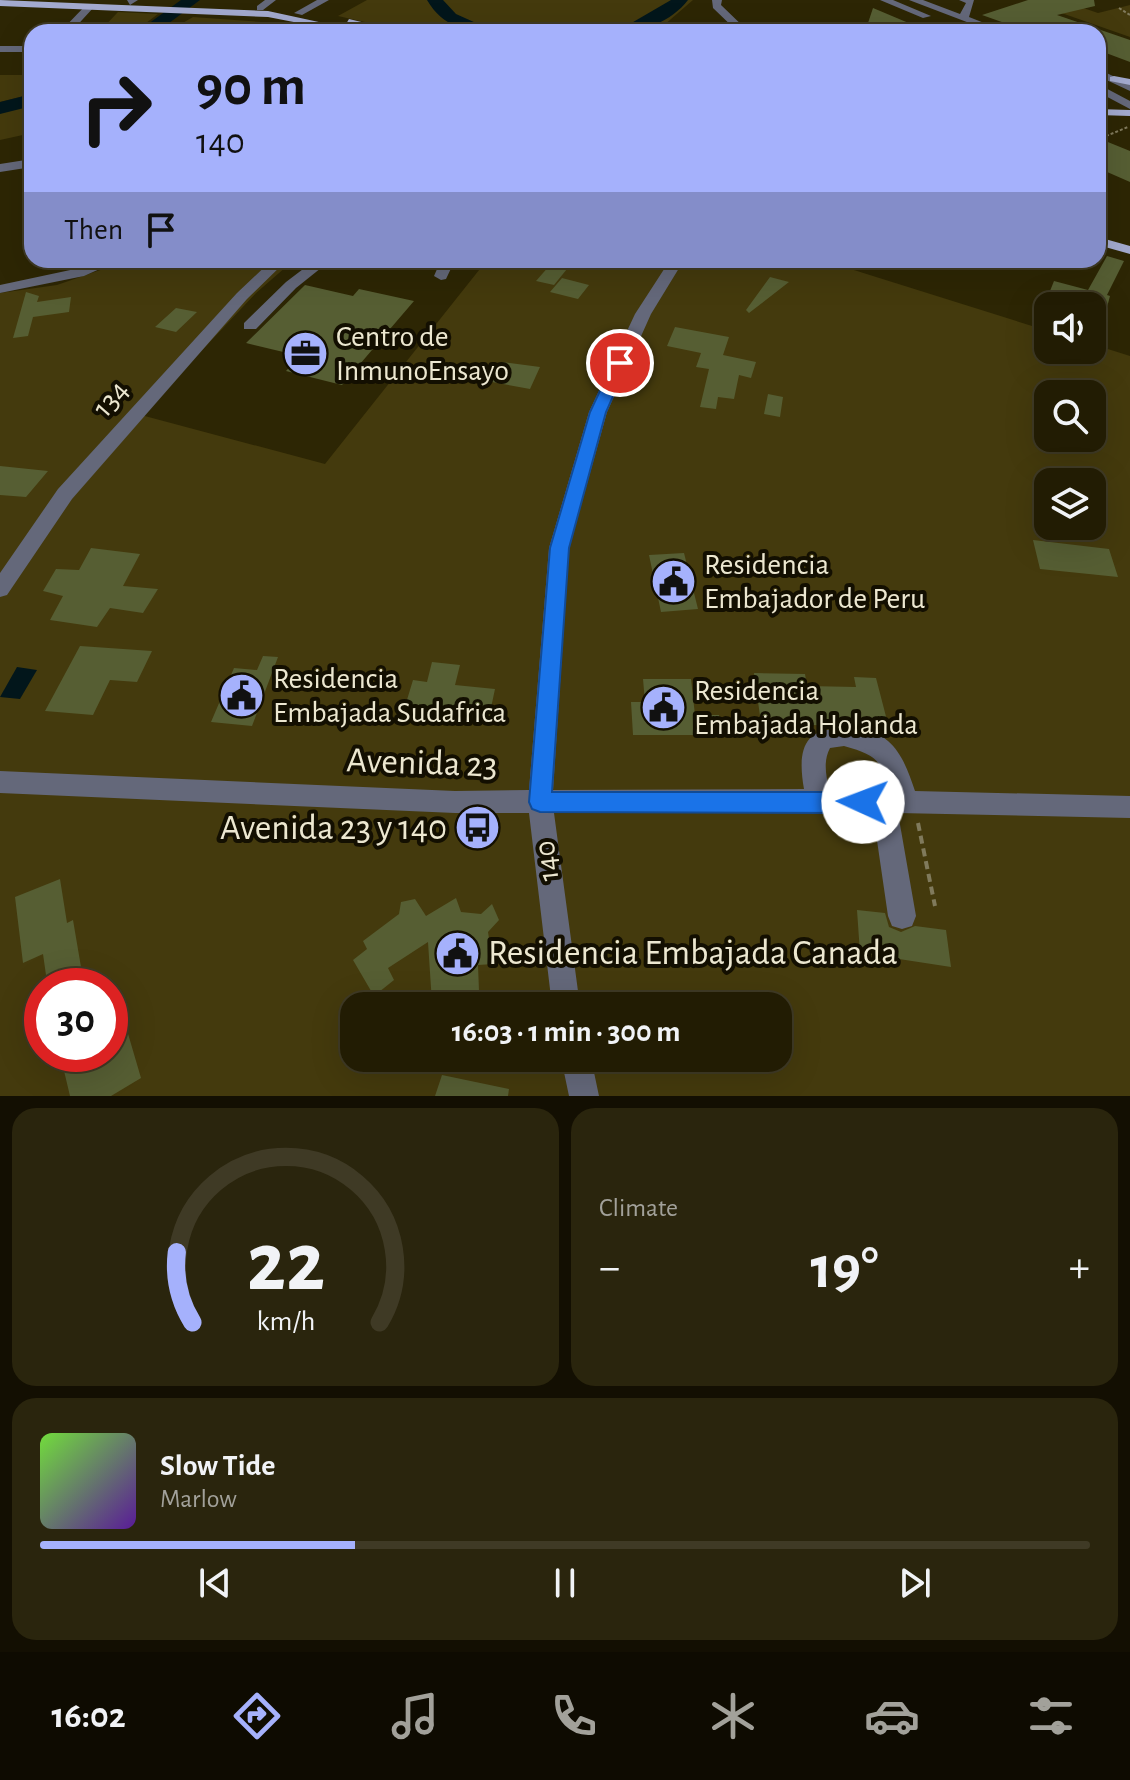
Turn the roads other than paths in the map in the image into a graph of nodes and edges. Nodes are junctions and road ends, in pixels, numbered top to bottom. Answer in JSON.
{"nodes":[{"id":1,"x":78,"y":0,"type":"edge"},
{"id":2,"x":271,"y":0,"type":"edge"},
{"id":3,"x":324,"y":0,"type":"edge"},
{"id":4,"x":717,"y":0,"type":"edge"},
{"id":5,"x":885,"y":0,"type":"edge"},
{"id":6,"x":914,"y":0,"type":"edge"},
{"id":7,"x":964,"y":0,"type":"edge"},
{"id":8,"x":131,"y":1,"type":"edge"},
{"id":9,"x":0,"y":3,"type":"edge"},
{"id":10,"x":161,"y":6,"type":"junction"},
{"id":11,"x":89,"y":7,"type":"junction"},
{"id":12,"x":204,"y":8,"type":"junction"},
{"id":13,"x":260,"y":8,"type":"junction"},
{"id":14,"x":299,"y":13,"type":"junction"},
{"id":15,"x":963,"y":18,"type":"junction"},
{"id":16,"x":73,"y":24,"type":"edge"},
{"id":17,"x":320,"y":24,"type":"edge"},
{"id":18,"x":352,"y":24,"type":"edge"},
{"id":19,"x":735,"y":24,"type":"edge"},
{"id":20,"x":948,"y":24,"type":"edge"},
{"id":21,"x":980,"y":24,"type":"edge"},
{"id":22,"x":0,"y":49,"type":"edge"},
{"id":23,"x":24,"y":49,"type":"edge"},
{"id":24,"x":1106,"y":76,"type":"edge"},
{"id":25,"x":1114,"y":79,"type":"joint"},
{"id":26,"x":1130,"y":85,"type":"edge"},
{"id":27,"x":1106,"y":93,"type":"edge"},
{"id":28,"x":1106,"y":110,"type":"edge"},
{"id":29,"x":1128,"y":110,"type":"edge"},
{"id":30,"x":24,"y":164,"type":"edge"},
{"id":31,"x":0,"y":168,"type":"edge"},
{"id":32,"x":1106,"y":233,"type":"edge"},
{"id":33,"x":1130,"y":240,"type":"edge"},
{"id":34,"x":1106,"y":243,"type":"edge"},
{"id":35,"x":1130,"y":250,"type":"edge"},
{"id":36,"x":92,"y":268,"type":"edge"},
{"id":37,"x":269,"y":268,"type":"edge"},
{"id":38,"x":313,"y":268,"type":"edge"},
{"id":39,"x":444,"y":268,"type":"edge"},
{"id":40,"x":672,"y":268,"type":"edge"},
{"id":41,"x":441,"y":276,"type":"dead end"},
{"id":42,"x":0,"y":289,"type":"edge"},
{"id":43,"x":250,"y":326,"type":"dead end"},
{"id":44,"x":0,"y":589,"type":"edge"},
{"id":45,"x":0,"y":782,"type":"edge"},
{"id":46,"x":819,"y":800,"type":"junction"},
{"id":47,"x":540,"y":802,"type":"junction"},
{"id":48,"x":901,"y":804,"type":"junction"},
{"id":49,"x":1130,"y":807,"type":"edge"},
{"id":50,"x":902,"y":916,"type":"dead end"},
{"id":51,"x":564,"y":992,"type":"edge"},
{"id":52,"x":579,"y":1072,"type":"edge"},
{"id":53,"x":584,"y":1096,"type":"edge"}],
"edges":[{"from":1,"to":8,"type":"main road"},
{"from":2,"to":13,"type":"street"},
{"from":3,"to":14,"type":"street"},
{"from":4,"to":19,"type":"street"},
{"from":5,"to":20,"type":"street"},
{"from":6,"to":15,"type":"street"},
{"from":7,"to":15,"type":"street"},
{"from":8,"to":10,"type":"main road"},
{"from":9,"to":11,"type":"main road"},
{"from":10,"to":11,"type":"main road"},
{"from":10,"to":12,"type":"main road"},
{"from":11,"to":16,"type":"street"},
{"from":12,"to":13,"type":"main road"},
{"from":12,"to":17,"type":"main road"},
{"from":13,"to":14,"type":"main road"},
{"from":14,"to":18,"type":"main road"},
{"from":15,"to":21,"type":"street"},
{"from":22,"to":23,"type":"street"},
{"from":24,"to":25,"type":"street"},
{"from":25,"to":26,"type":"main road"},
{"from":27,"to":29,"type":"street"},
{"from":28,"to":29,"type":"main road"},
{"from":30,"to":31,"type":"street"},
{"from":32,"to":33,"type":"main road"},
{"from":34,"to":35,"type":"main road"},
{"from":36,"to":42,"type":"street"},
{"from":37,"to":44,"type":"street","name":"134"},
{"from":38,"to":43,"type":"street"},
{"from":39,"to":41,"type":"street"},
{"from":40,"to":47,"type":"street","name":"140"},
{"from":45,"to":47,"type":"street","name":"Avenida 23"},
{"from":46,"to":47,"type":"street","name":"Avenida 23"},
{"from":46,"to":48,"type":"street","name":"Avenida 23"},
{"from":46,"to":48,"type":"street"},
{"from":47,"to":51,"type":"street","name":"140"},
{"from":48,"to":49,"type":"street","name":"Avenida 23"},
{"from":48,"to":50,"type":"street"},
{"from":52,"to":53,"type":"street"}]}
